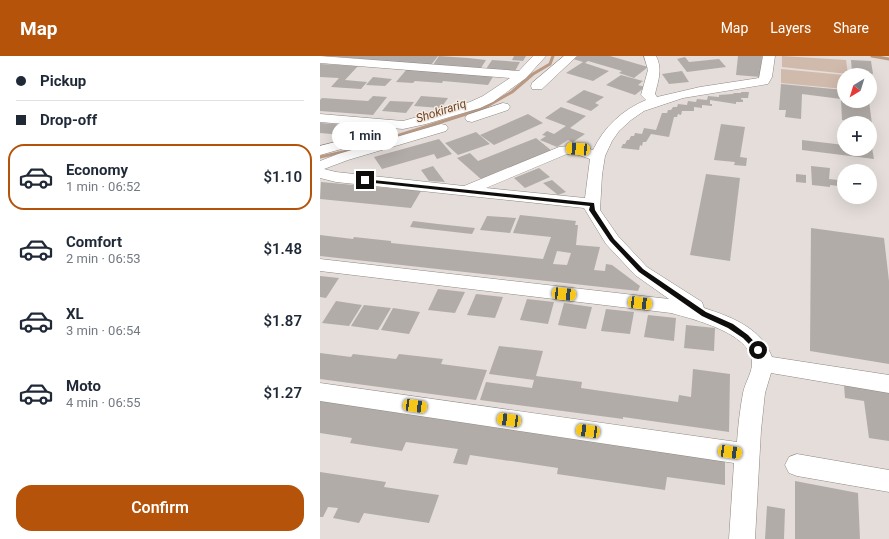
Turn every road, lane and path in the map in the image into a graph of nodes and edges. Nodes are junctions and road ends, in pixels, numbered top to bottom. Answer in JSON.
{"nodes":[{"id":1,"x":540,"y":56,"type":"edge"},
{"id":2,"x":571,"y":56,"type":"edge"},
{"id":3,"x":641,"y":56,"type":"edge"},
{"id":4,"x":645,"y":56,"type":"edge"},
{"id":5,"x":650,"y":56,"type":"edge"},
{"id":6,"x":769,"y":56,"type":"edge"},
{"id":7,"x":320,"y":59,"type":"edge"},
{"id":8,"x":522,"y":75,"type":"junction"},
{"id":9,"x":538,"y":86,"type":"dead end"},
{"id":10,"x":654,"y":102,"type":"junction"},
{"id":11,"x":503,"y":107,"type":"dead end"},
{"id":12,"x":320,"y":118,"type":"edge"},
{"id":13,"x":403,"y":125,"type":"junction"},
{"id":14,"x":320,"y":151,"type":"edge"},
{"id":15,"x":597,"y":157,"type":"junction"},
{"id":16,"x":320,"y":166,"type":"edge"},
{"id":17,"x":320,"y":173,"type":"edge"},
{"id":18,"x":466,"y":191,"type":"junction"},
{"id":19,"x":592,"y":204,"type":"junction"},
{"id":20,"x":320,"y":265,"type":"edge"},
{"id":21,"x":704,"y":314,"type":"junction"},
{"id":22,"x":764,"y":364,"type":"junction"},
{"id":23,"x":889,"y":384,"type":"edge"},
{"id":24,"x":320,"y":392,"type":"edge"},
{"id":25,"x":746,"y":454,"type":"junction"},
{"id":26,"x":797,"y":465,"type":"dead end"},
{"id":27,"x":889,"y":481,"type":"edge"},
{"id":28,"x":742,"y":539,"type":"edge"}],
"edges":[{"from":1,"to":8,"type":"street"},
{"from":2,"to":9,"type":"street"},
{"from":3,"to":4,"type":"street"},
{"from":5,"to":10,"type":"street"},
{"from":6,"to":10,"type":"street"},
{"from":7,"to":8,"type":"street"},
{"from":8,"to":13,"type":"street"},
{"from":10,"to":15,"type":"street"},
{"from":11,"to":16,"type":"street"},
{"from":12,"to":13,"type":"street"},
{"from":13,"to":14,"type":"street"},
{"from":15,"to":18,"type":"street"},
{"from":15,"to":19,"type":"street"},
{"from":17,"to":18,"type":"street"},
{"from":18,"to":19,"type":"street"},
{"from":19,"to":21,"type":"street"},
{"from":20,"to":21,"type":"street"},
{"from":21,"to":22,"type":"street"},
{"from":22,"to":23,"type":"street"},
{"from":22,"to":25,"type":"street"},
{"from":24,"to":25,"type":"street"},
{"from":25,"to":28,"type":"street"},
{"from":26,"to":27,"type":"street"}]}
